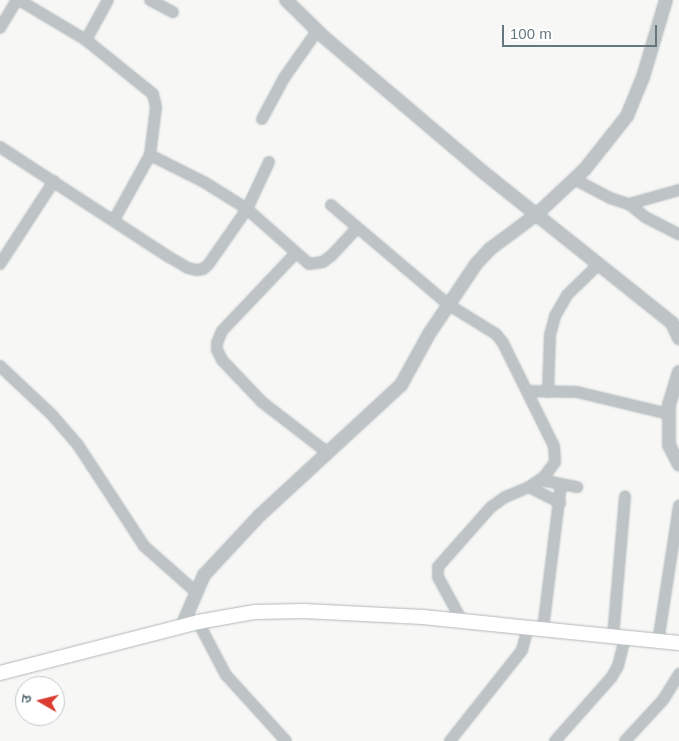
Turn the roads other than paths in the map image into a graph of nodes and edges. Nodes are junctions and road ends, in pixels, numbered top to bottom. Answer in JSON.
{"nodes":[{"id":1,"x":18,"y":0,"type":"edge"},
{"id":2,"x":108,"y":0,"type":"edge"},
{"id":3,"x":150,"y":0,"type":"edge"},
{"id":4,"x":286,"y":0,"type":"edge"},
{"id":5,"x":666,"y":0,"type":"edge"},
{"id":6,"x":173,"y":12,"type":"dead end"},
{"id":7,"x":0,"y":28,"type":"edge"},
{"id":8,"x":318,"y":31,"type":"junction"},
{"id":9,"x":86,"y":40,"type":"junction"},
{"id":10,"x":262,"y":119,"type":"dead end"},
{"id":11,"x":0,"y":147,"type":"edge"},
{"id":12,"x":150,"y":155,"type":"junction"},
{"id":13,"x":269,"y":162,"type":"dead end"},
{"id":14,"x":574,"y":179,"type":"junction"},
{"id":15,"x":54,"y":181,"type":"junction"},
{"id":16,"x":679,"y":190,"type":"edge"},
{"id":17,"x":629,"y":204,"type":"junction"},
{"id":18,"x":331,"y":205,"type":"dead end"},
{"id":19,"x":246,"y":209,"type":"junction"},
{"id":20,"x":537,"y":214,"type":"junction"},
{"id":21,"x":114,"y":220,"type":"junction"},
{"id":22,"x":357,"y":228,"type":"junction"},
{"id":23,"x":679,"y":234,"type":"edge"},
{"id":24,"x":295,"y":254,"type":"junction"},
{"id":25,"x":0,"y":264,"type":"edge"},
{"id":26,"x":599,"y":264,"type":"junction"},
{"id":27,"x":449,"y":305,"type":"junction"},
{"id":28,"x":679,"y":337,"type":"edge"},
{"id":29,"x":0,"y":366,"type":"edge"},
{"id":30,"x":679,"y":372,"type":"edge"},
{"id":31,"x":528,"y":391,"type":"junction"},
{"id":32,"x":548,"y":392,"type":"junction"},
{"id":33,"x":669,"y":414,"type":"junction"},
{"id":34,"x":328,"y":453,"type":"junction"},
{"id":35,"x":679,"y":465,"type":"edge"},
{"id":36,"x":541,"y":480,"type":"junction"},
{"id":37,"x":562,"y":484,"type":"junction"},
{"id":38,"x":528,"y":487,"type":"junction"},
{"id":39,"x":577,"y":487,"type":"dead end"},
{"id":40,"x":625,"y":497,"type":"dead end"},
{"id":41,"x":560,"y":503,"type":"junction"},
{"id":42,"x":679,"y":506,"type":"edge"},
{"id":43,"x":196,"y":592,"type":"junction"},
{"id":44,"x":462,"y":621,"type":"junction"},
{"id":45,"x":198,"y":622,"type":"junction"},
{"id":46,"x":182,"y":626,"type":"junction"},
{"id":47,"x":528,"y":628,"type":"junction"},
{"id":48,"x":543,"y":629,"type":"junction"},
{"id":49,"x":619,"y":638,"type":"junction"},
{"id":50,"x":658,"y":642,"type":"junction"},
{"id":51,"x":679,"y":643,"type":"edge"},
{"id":52,"x":0,"y":673,"type":"edge"},
{"id":53,"x":679,"y":674,"type":"edge"},
{"id":54,"x":286,"y":741,"type":"edge"},
{"id":55,"x":450,"y":741,"type":"edge"},
{"id":56,"x":555,"y":741,"type":"edge"},
{"id":57,"x":625,"y":741,"type":"edge"}],
"edges":[{"from":1,"to":7,"type":"street"},
{"from":1,"to":9,"type":"street"},
{"from":2,"to":9,"type":"street"},
{"from":3,"to":6,"type":"street"},
{"from":4,"to":8,"type":"street"},
{"from":5,"to":14,"type":"street"},
{"from":8,"to":10,"type":"street"},
{"from":8,"to":20,"type":"street"},
{"from":9,"to":12,"type":"street"},
{"from":11,"to":15,"type":"street"},
{"from":12,"to":19,"type":"street"},
{"from":12,"to":21,"type":"street"},
{"from":13,"to":19,"type":"street"},
{"from":14,"to":17,"type":"street"},
{"from":14,"to":20,"type":"street"},
{"from":15,"to":21,"type":"street"},
{"from":15,"to":25,"type":"street"},
{"from":16,"to":17,"type":"street"},
{"from":17,"to":23,"type":"street"},
{"from":18,"to":22,"type":"street"},
{"from":19,"to":21,"type":"street"},
{"from":19,"to":24,"type":"street"},
{"from":20,"to":26,"type":"street"},
{"from":20,"to":27,"type":"street"},
{"from":22,"to":24,"type":"street"},
{"from":22,"to":27,"type":"street"},
{"from":24,"to":34,"type":"street"},
{"from":26,"to":28,"type":"street"},
{"from":26,"to":32,"type":"street"},
{"from":27,"to":31,"type":"street"},
{"from":27,"to":34,"type":"street"},
{"from":29,"to":43,"type":"street"},
{"from":30,"to":33,"type":"street"},
{"from":31,"to":32,"type":"street"},
{"from":31,"to":36,"type":"street"},
{"from":32,"to":33,"type":"street"},
{"from":33,"to":35,"type":"street"},
{"from":34,"to":43,"type":"street"},
{"from":36,"to":37,"type":"street"},
{"from":36,"to":38,"type":"street"},
{"from":37,"to":39,"type":"street"},
{"from":37,"to":41,"type":"street"},
{"from":38,"to":41,"type":"street"},
{"from":38,"to":44,"type":"street"},
{"from":40,"to":49,"type":"street"},
{"from":41,"to":48,"type":"street"},
{"from":42,"to":50,"type":"street"},
{"from":43,"to":46,"type":"street"},
{"from":44,"to":45,"type":"main road"},
{"from":44,"to":47,"type":"main road"},
{"from":45,"to":46,"type":"main road"},
{"from":45,"to":54,"type":"street"},
{"from":46,"to":52,"type":"main road"},
{"from":47,"to":48,"type":"main road"},
{"from":47,"to":55,"type":"street"},
{"from":48,"to":49,"type":"main road"},
{"from":49,"to":50,"type":"main road"},
{"from":49,"to":56,"type":"street"},
{"from":50,"to":51,"type":"main road"},
{"from":53,"to":57,"type":"street"}]}
